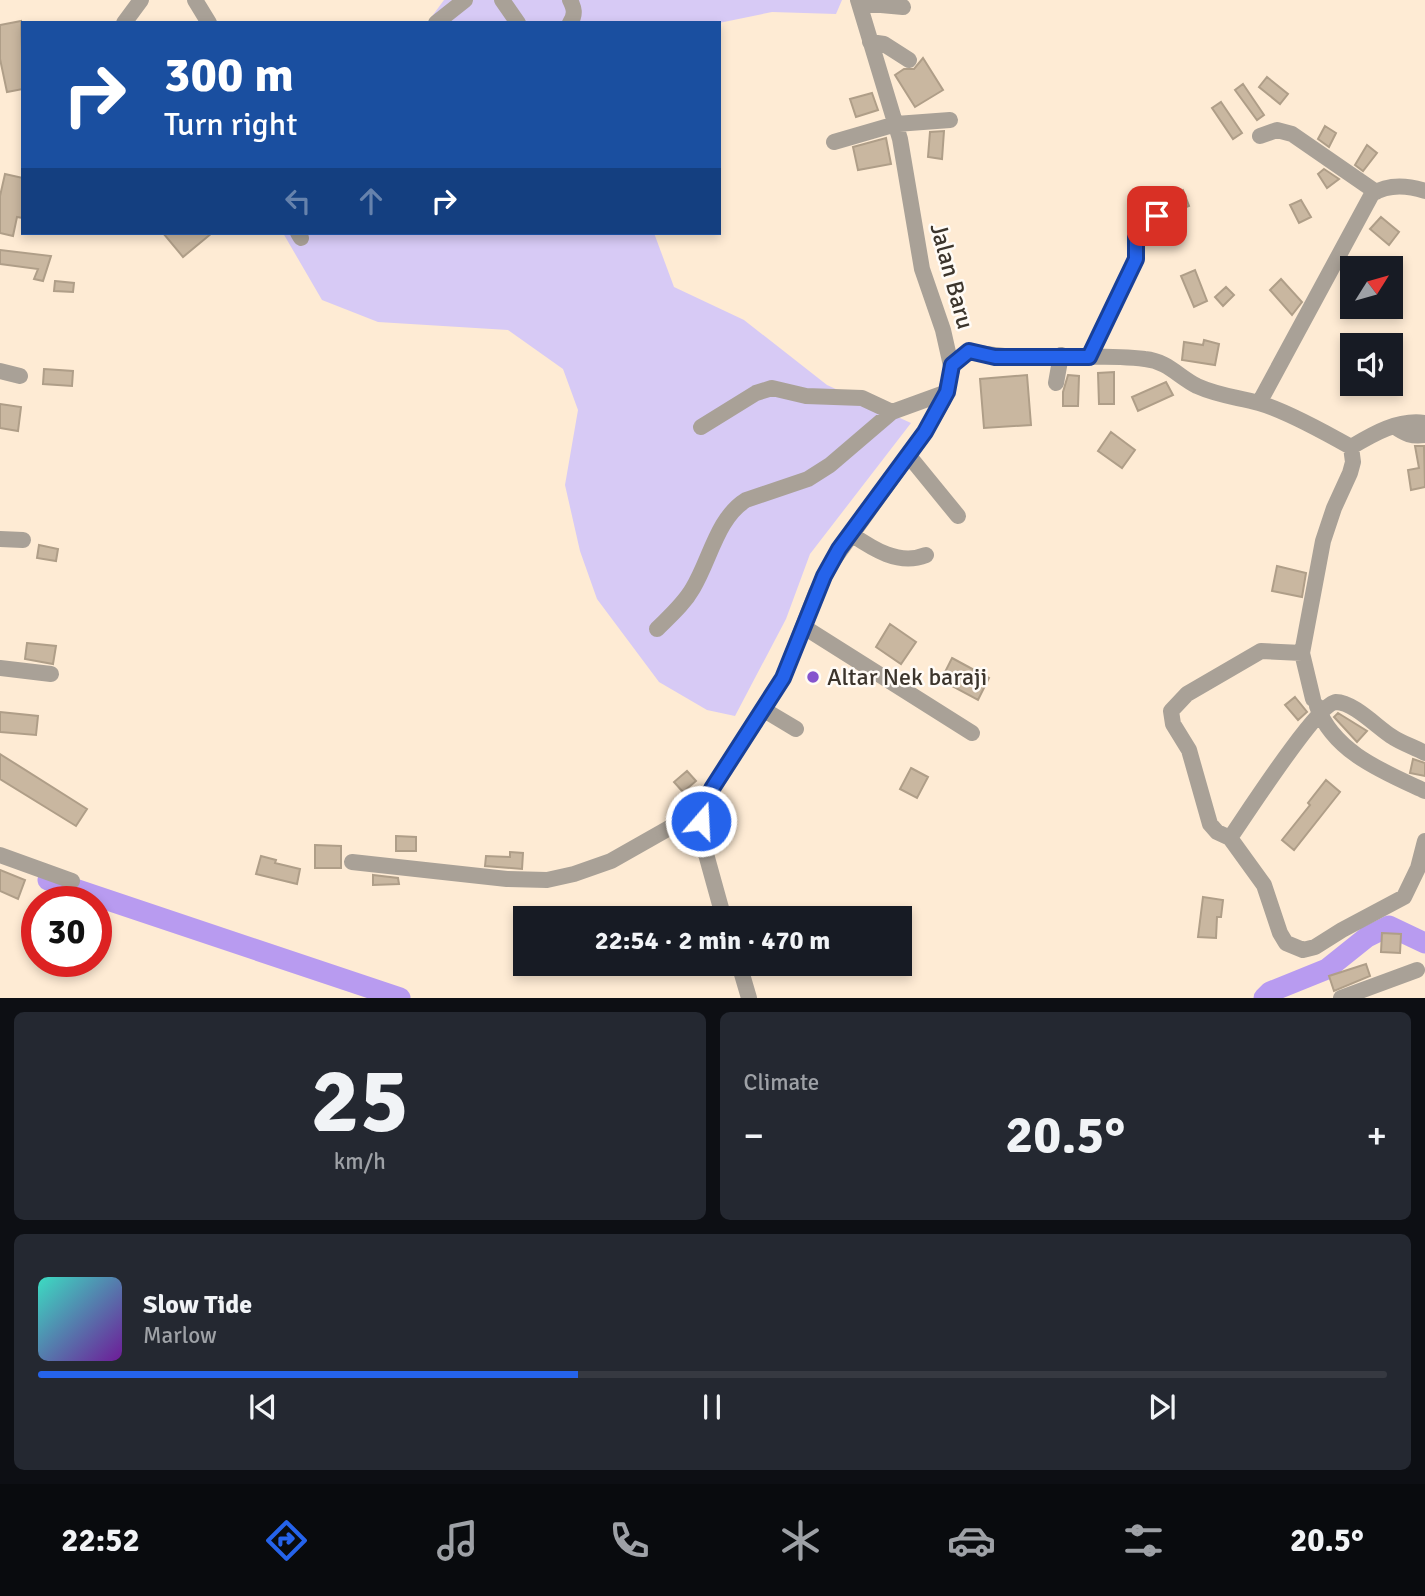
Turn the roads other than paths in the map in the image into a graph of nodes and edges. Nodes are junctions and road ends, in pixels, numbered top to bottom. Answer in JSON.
{"nodes":[{"id":1,"x":141,"y":0,"type":"edge"},
{"id":2,"x":195,"y":0,"type":"edge"},
{"id":3,"x":464,"y":0,"type":"edge"},
{"id":4,"x":502,"y":0,"type":"edge"},
{"id":5,"x":570,"y":0,"type":"edge"},
{"id":6,"x":858,"y":2,"type":"edge"},
{"id":7,"x":903,"y":7,"type":"dead end"},
{"id":8,"x":125,"y":21,"type":"edge"},
{"id":9,"x":208,"y":21,"type":"edge"},
{"id":10,"x":438,"y":21,"type":"edge"},
{"id":11,"x":517,"y":21,"type":"edge"},
{"id":12,"x":571,"y":21,"type":"edge"},
{"id":13,"x":870,"y":42,"type":"junction"},
{"id":14,"x":909,"y":60,"type":"dead end"},
{"id":15,"x":950,"y":120,"type":"dead end"},
{"id":16,"x":896,"y":124,"type":"junction"},
{"id":17,"x":1261,"y":136,"type":"dead end"},
{"id":18,"x":834,"y":142,"type":"dead end"},
{"id":19,"x":1425,"y":191,"type":"edge"},
{"id":20,"x":1376,"y":192,"type":"junction"},
{"id":21,"x":1157,"y":216,"type":"dead end"},
{"id":22,"x":943,"y":330,"type":"junction"},
{"id":23,"x":969,"y":351,"type":"junction"},
{"id":24,"x":1061,"y":355,"type":"junction"},
{"id":25,"x":1089,"y":357,"type":"junction"},
{"id":26,"x":952,"y":365,"type":"junction"},
{"id":27,"x":0,"y":371,"type":"edge"},
{"id":28,"x":20,"y":376,"type":"dead end"},
{"id":29,"x":1056,"y":383,"type":"dead end"},
{"id":30,"x":947,"y":392,"type":"junction"},
{"id":31,"x":1259,"y":403,"type":"junction"},
{"id":32,"x":892,"y":412,"type":"junction"},
{"id":33,"x":1425,"y":424,"type":"edge"},
{"id":34,"x":1394,"y":426,"type":"junction"},
{"id":35,"x":701,"y":427,"type":"dead end"},
{"id":36,"x":1425,"y":435,"type":"edge"},
{"id":37,"x":1351,"y":447,"type":"junction"},
{"id":38,"x":909,"y":456,"type":"junction"},
{"id":39,"x":958,"y":516,"type":"dead end"},
{"id":40,"x":851,"y":534,"type":"junction"},
{"id":41,"x":0,"y":538,"type":"edge"},
{"id":42,"x":23,"y":540,"type":"dead end"},
{"id":43,"x":926,"y":555,"type":"dead end"},
{"id":44,"x":804,"y":627,"type":"junction"},
{"id":45,"x":657,"y":629,"type":"dead end"},
{"id":46,"x":1302,"y":653,"type":"junction"},
{"id":47,"x":0,"y":668,"type":"edge"},
{"id":48,"x":51,"y":674,"type":"dead end"},
{"id":49,"x":1317,"y":706,"type":"junction"},
{"id":50,"x":764,"y":710,"type":"junction"},
{"id":51,"x":796,"y":729,"type":"dead end"},
{"id":52,"x":972,"y":733,"type":"dead end"},
{"id":53,"x":1425,"y":753,"type":"edge"},
{"id":54,"x":1425,"y":791,"type":"edge"},
{"id":55,"x":701,"y":810,"type":"junction"},
{"id":56,"x":1230,"y":838,"type":"junction"},
{"id":57,"x":1425,"y":841,"type":"edge"},
{"id":58,"x":0,"y":855,"type":"edge"},
{"id":59,"x":352,"y":862,"type":"dead end"},
{"id":60,"x":72,"y":881,"type":"dead end"},
{"id":61,"x":720,"y":906,"type":"edge"},
{"id":62,"x":1417,"y":970,"type":"dead end"},
{"id":63,"x":743,"y":976,"type":"edge"},
{"id":64,"x":750,"y":998,"type":"edge"},
{"id":65,"x":1341,"y":998,"type":"edge"}],
"edges":[{"from":1,"to":8,"type":"street"},
{"from":2,"to":9,"type":"street"},
{"from":3,"to":10,"type":"street"},
{"from":4,"to":11,"type":"street"},
{"from":5,"to":12,"type":"street"},
{"from":6,"to":7,"type":"street"},
{"from":6,"to":13,"type":"street","name":"Jalan Baru"},
{"from":13,"to":14,"type":"street"},
{"from":13,"to":16,"type":"street","name":"Jalan Baru"},
{"from":15,"to":16,"type":"street"},
{"from":16,"to":18,"type":"street"},
{"from":16,"to":22,"type":"street","name":"Jalan Baru"},
{"from":17,"to":20,"type":"street"},
{"from":19,"to":20,"type":"street"},
{"from":20,"to":31,"type":"street"},
{"from":21,"to":25,"type":"street"},
{"from":22,"to":23,"type":"street"},
{"from":22,"to":26,"type":"street","name":"Jalan Baru"},
{"from":23,"to":24,"type":"street"},
{"from":23,"to":26,"type":"street"},
{"from":24,"to":25,"type":"street"},
{"from":24,"to":29,"type":"street"},
{"from":25,"to":31,"type":"street"},
{"from":26,"to":30,"type":"street","name":"Jalan Baru"},
{"from":27,"to":28,"type":"street"},
{"from":30,"to":32,"type":"street"},
{"from":30,"to":38,"type":"street","name":"Jalan Baru"},
{"from":31,"to":37,"type":"street"},
{"from":32,"to":35,"type":"street"},
{"from":32,"to":45,"type":"street"},
{"from":33,"to":34,"type":"street"},
{"from":34,"to":36,"type":"street"},
{"from":34,"to":37,"type":"street"},
{"from":37,"to":46,"type":"street"},
{"from":38,"to":39,"type":"street"},
{"from":38,"to":40,"type":"street","name":"Jalan Baru"},
{"from":40,"to":43,"type":"street"},
{"from":40,"to":44,"type":"street","name":"Jalan Baru"},
{"from":41,"to":42,"type":"street"},
{"from":44,"to":50,"type":"street","name":"Jalan Baru"},
{"from":44,"to":52,"type":"street"},
{"from":46,"to":49,"type":"street"},
{"from":46,"to":56,"type":"street"},
{"from":47,"to":48,"type":"street"},
{"from":49,"to":53,"type":"street"},
{"from":49,"to":54,"type":"street"},
{"from":49,"to":56,"type":"street"},
{"from":50,"to":51,"type":"street"},
{"from":50,"to":55,"type":"street","name":"Jalan Baru"},
{"from":55,"to":59,"type":"street"},
{"from":55,"to":61,"type":"street"},
{"from":56,"to":57,"type":"street"},
{"from":58,"to":60,"type":"street"},
{"from":62,"to":65,"type":"street"},
{"from":63,"to":64,"type":"street"}]}
